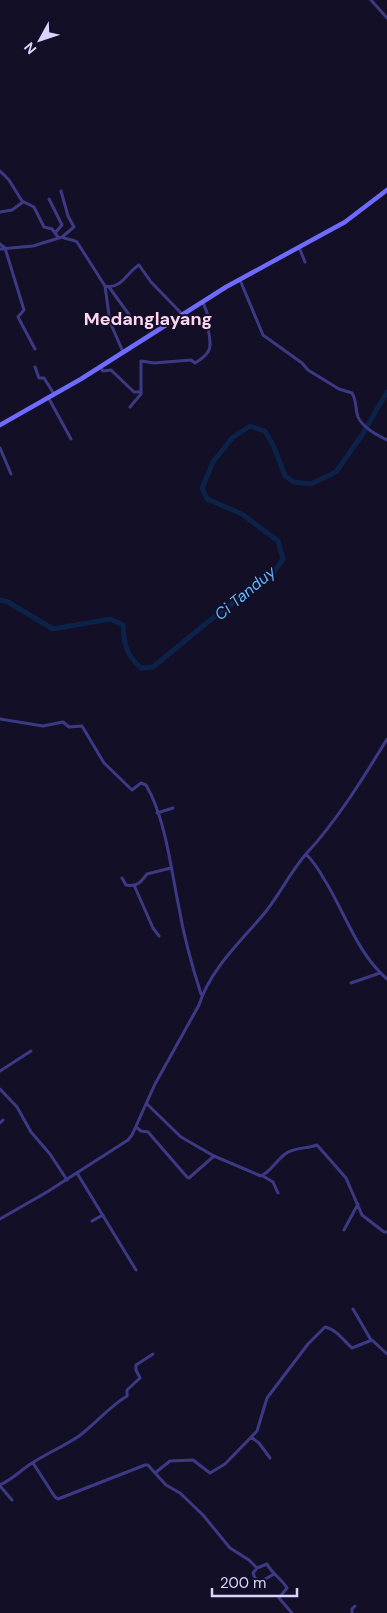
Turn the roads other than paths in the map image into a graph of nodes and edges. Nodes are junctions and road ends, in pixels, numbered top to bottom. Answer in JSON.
{"nodes":[{"id":1,"x":371,"y":0,"type":"edge"},
{"id":2,"x":387,"y":18,"type":"edge"},
{"id":3,"x":0,"y":171,"type":"edge"},
{"id":4,"x":387,"y":190,"type":"edge"},
{"id":5,"x":61,"y":191,"type":"dead end"},
{"id":6,"x":49,"y":199,"type":"dead end"},
{"id":7,"x":23,"y":202,"type":"junction"},
{"id":8,"x":0,"y":212,"type":"edge"},
{"id":9,"x":55,"y":233,"type":"junction"},
{"id":10,"x":60,"y":237,"type":"junction"},
{"id":11,"x":0,"y":244,"type":"edge"},
{"id":12,"x":299,"y":247,"type":"junction"},
{"id":13,"x":5,"y":248,"type":"junction"},
{"id":14,"x":0,"y":249,"type":"edge"},
{"id":15,"x":305,"y":262,"type":"dead end"},
{"id":16,"x":240,"y":280,"type":"junction"},
{"id":17,"x":107,"y":287,"type":"junction"},
{"id":18,"x":203,"y":302,"type":"junction"},
{"id":19,"x":183,"y":314,"type":"junction"},
{"id":20,"x":130,"y":316,"type":"dead end"},
{"id":21,"x":35,"y":349,"type":"dead end"},
{"id":22,"x":123,"y":352,"type":"junction"},
{"id":23,"x":35,"y":367,"type":"dead end"},
{"id":24,"x":100,"y":367,"type":"junction"},
{"id":25,"x":142,"y":392,"type":"junction"},
{"id":26,"x":54,"y":394,"type":"junction"},
{"id":27,"x":48,"y":397,"type":"junction"},
{"id":28,"x":130,"y":407,"type":"dead end"},
{"id":29,"x":0,"y":425,"type":"edge"},
{"id":30,"x":71,"y":439,"type":"dead end"},
{"id":31,"x":387,"y":440,"type":"edge"},
{"id":32,"x":0,"y":448,"type":"edge"},
{"id":33,"x":12,"y":474,"type":"dead end"},
{"id":34,"x":0,"y":719,"type":"edge"},
{"id":35,"x":387,"y":739,"type":"edge"},
{"id":36,"x":173,"y":808,"type":"dead end"},
{"id":37,"x":157,"y":813,"type":"junction"},
{"id":38,"x":306,"y":854,"type":"junction"},
{"id":39,"x":171,"y":868,"type":"junction"},
{"id":40,"x":122,"y":878,"type":"dead end"},
{"id":41,"x":134,"y":885,"type":"junction"},
{"id":42,"x":159,"y":936,"type":"dead end"},
{"id":43,"x":380,"y":973,"type":"junction"},
{"id":44,"x":387,"y":979,"type":"edge"},
{"id":45,"x":351,"y":983,"type":"dead end"},
{"id":46,"x":201,"y":994,"type":"junction"},
{"id":47,"x":32,"y":1051,"type":"dead end"},
{"id":48,"x":0,"y":1070,"type":"edge"},
{"id":49,"x":0,"y":1089,"type":"edge"},
{"id":50,"x":146,"y":1104,"type":"junction"},
{"id":51,"x":136,"y":1127,"type":"junction"},
{"id":52,"x":214,"y":1156,"type":"junction"},
{"id":53,"x":77,"y":1174,"type":"junction"},
{"id":54,"x":262,"y":1176,"type":"junction"},
{"id":55,"x":67,"y":1180,"type":"junction"},
{"id":56,"x":278,"y":1193,"type":"dead end"},
{"id":57,"x":358,"y":1204,"type":"junction"},
{"id":58,"x":103,"y":1214,"type":"junction"},
{"id":59,"x":0,"y":1219,"type":"edge"},
{"id":60,"x":92,"y":1221,"type":"dead end"},
{"id":61,"x":344,"y":1230,"type":"dead end"},
{"id":62,"x":387,"y":1232,"type":"edge"},
{"id":63,"x":136,"y":1270,"type":"dead end"},
{"id":64,"x":353,"y":1309,"type":"dead end"},
{"id":65,"x":371,"y":1340,"type":"junction"},
{"id":66,"x":153,"y":1354,"type":"dead end"},
{"id":67,"x":387,"y":1354,"type":"edge"},
{"id":68,"x":251,"y":1437,"type":"junction"},
{"id":69,"x":270,"y":1458,"type":"dead end"},
{"id":70,"x":33,"y":1463,"type":"junction"},
{"id":71,"x":155,"y":1473,"type":"junction"},
{"id":72,"x":0,"y":1486,"type":"edge"},
{"id":73,"x":12,"y":1500,"type":"dead end"},
{"id":74,"x":257,"y":1568,"type":"junction"},
{"id":75,"x":274,"y":1574,"type":"junction"},
{"id":76,"x":354,"y":1606,"type":"dead end"},
{"id":77,"x":292,"y":1613,"type":"edge"},
{"id":78,"x":352,"y":1613,"type":"edge"}],
"edges":[{"from":1,"to":2,"type":"street"},
{"from":3,"to":7,"type":"street"},
{"from":4,"to":12,"type":"main road"},
{"from":5,"to":10,"type":"street"},
{"from":6,"to":9,"type":"street"},
{"from":7,"to":8,"type":"street"},
{"from":7,"to":9,"type":"street"},
{"from":9,"to":10,"type":"street"},
{"from":10,"to":13,"type":"street"},
{"from":10,"to":17,"type":"street"},
{"from":11,"to":13,"type":"street"},
{"from":12,"to":15,"type":"street"},
{"from":12,"to":16,"type":"main road"},
{"from":13,"to":14,"type":"street"},
{"from":13,"to":21,"type":"street"},
{"from":16,"to":18,"type":"main road"},
{"from":16,"to":31,"type":"street"},
{"from":17,"to":19,"type":"street"},
{"from":17,"to":20,"type":"street"},
{"from":17,"to":22,"type":"street"},
{"from":18,"to":19,"type":"main road"},
{"from":18,"to":25,"type":"street"},
{"from":19,"to":22,"type":"main road"},
{"from":22,"to":24,"type":"main road"},
{"from":23,"to":26,"type":"street"},
{"from":24,"to":25,"type":"street"},
{"from":24,"to":26,"type":"main road"},
{"from":25,"to":28,"type":"street"},
{"from":26,"to":27,"type":"main road"},
{"from":27,"to":29,"type":"main road"},
{"from":27,"to":30,"type":"street"},
{"from":32,"to":33,"type":"street"},
{"from":34,"to":37,"type":"street"},
{"from":35,"to":38,"type":"street"},
{"from":36,"to":37,"type":"street"},
{"from":37,"to":39,"type":"street"},
{"from":38,"to":43,"type":"street"},
{"from":38,"to":46,"type":"street"},
{"from":39,"to":41,"type":"street"},
{"from":39,"to":46,"type":"street"},
{"from":40,"to":41,"type":"street"},
{"from":41,"to":42,"type":"street"},
{"from":43,"to":44,"type":"street"},
{"from":43,"to":45,"type":"street"},
{"from":46,"to":50,"type":"street"},
{"from":47,"to":48,"type":"street"},
{"from":49,"to":55,"type":"street"},
{"from":50,"to":51,"type":"street"},
{"from":50,"to":52,"type":"street"},
{"from":51,"to":52,"type":"street"},
{"from":51,"to":53,"type":"street"},
{"from":52,"to":54,"type":"street"},
{"from":53,"to":55,"type":"street"},
{"from":53,"to":58,"type":"street"},
{"from":54,"to":56,"type":"street"},
{"from":54,"to":57,"type":"street"},
{"from":55,"to":59,"type":"street"},
{"from":57,"to":61,"type":"street"},
{"from":57,"to":62,"type":"street"},
{"from":58,"to":60,"type":"street"},
{"from":58,"to":63,"type":"street"},
{"from":64,"to":65,"type":"street"},
{"from":65,"to":67,"type":"street"},
{"from":65,"to":68,"type":"street"},
{"from":66,"to":70,"type":"street"},
{"from":68,"to":69,"type":"street"},
{"from":68,"to":71,"type":"street"},
{"from":70,"to":71,"type":"street"},
{"from":70,"to":72,"type":"street"},
{"from":71,"to":74,"type":"street"},
{"from":72,"to":73,"type":"street"},
{"from":74,"to":75,"type":"street"},
{"from":74,"to":75,"type":"street"},
{"from":75,"to":77,"type":"street"},
{"from":76,"to":78,"type":"street"}]}
